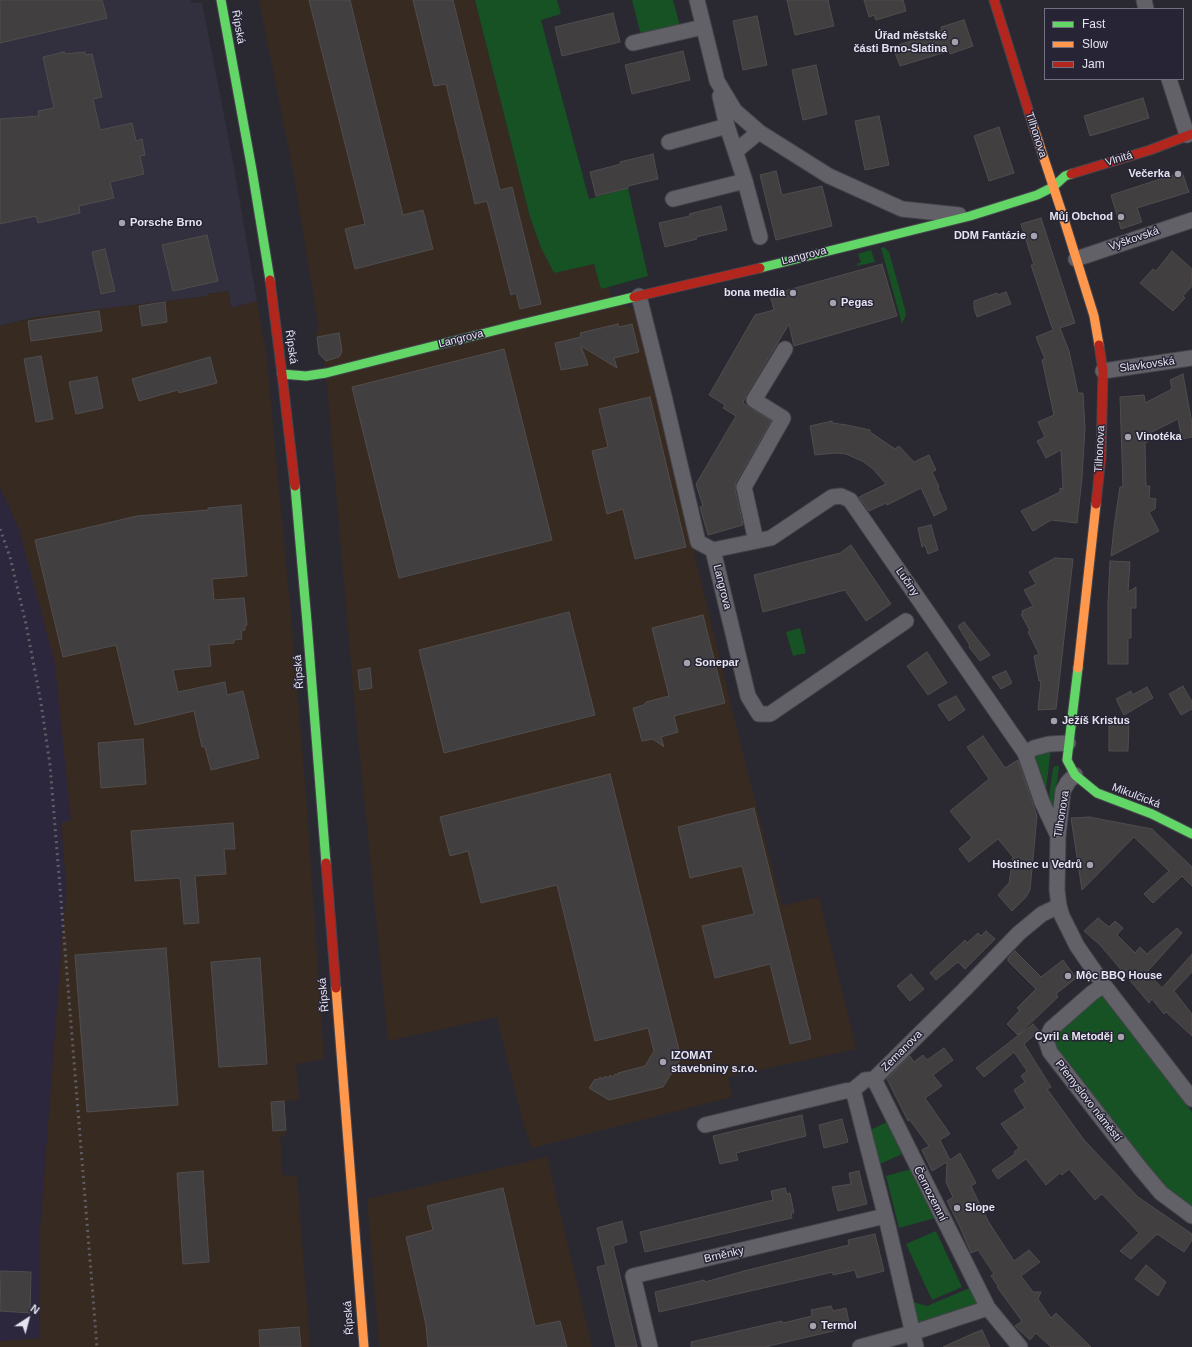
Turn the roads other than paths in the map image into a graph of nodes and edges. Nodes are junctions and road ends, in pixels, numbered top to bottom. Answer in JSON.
{"nodes":[{"id":1,"x":221,"y":0,"type":"edge"},
{"id":2,"x":697,"y":0,"type":"edge"},
{"id":3,"x":994,"y":0,"type":"edge"},
{"id":4,"x":703,"y":26,"type":"junction"},
{"id":5,"x":633,"y":43,"type":"dead end"},
{"id":6,"x":1169,"y":80,"type":"edge"},
{"id":7,"x":717,"y":81,"type":"junction"},
{"id":8,"x":728,"y":126,"type":"junction"},
{"id":9,"x":759,"y":132,"type":"junction"},
{"id":10,"x":1190,"y":135,"type":"edge"},
{"id":11,"x":669,"y":142,"type":"dead end"},
{"id":12,"x":736,"y":151,"type":"junction"},
{"id":13,"x":745,"y":181,"type":"junction"},
{"id":14,"x":1053,"y":187,"type":"junction"},
{"id":15,"x":673,"y":198,"type":"dead end"},
{"id":16,"x":970,"y":216,"type":"junction"},
{"id":17,"x":1192,"y":220,"type":"edge"},
{"id":18,"x":760,"y":237,"type":"dead end"},
{"id":19,"x":1076,"y":259,"type":"junction"},
{"id":20,"x":639,"y":296,"type":"junction"},
{"id":21,"x":785,"y":349,"type":"dead end"},
{"id":22,"x":1192,"y":358,"type":"edge"},
{"id":23,"x":1103,"y":371,"type":"junction"},
{"id":24,"x":282,"y":374,"type":"junction"},
{"id":25,"x":756,"y":541,"type":"junction"},
{"id":26,"x":713,"y":550,"type":"junction"},
{"id":27,"x":906,"y":621,"type":"dead end"},
{"id":28,"x":1068,"y":743,"type":"junction"},
{"id":29,"x":1025,"y":753,"type":"junction"},
{"id":30,"x":1075,"y":775,"type":"junction"},
{"id":31,"x":1192,"y":834,"type":"edge"},
{"id":32,"x":1058,"y":836,"type":"junction"},
{"id":33,"x":1059,"y":906,"type":"junction"},
{"id":34,"x":1104,"y":985,"type":"junction"},
{"id":35,"x":874,"y":1079,"type":"junction"},
{"id":36,"x":853,"y":1090,"type":"junction"},
{"id":37,"x":1192,"y":1098,"type":"edge"},
{"id":38,"x":706,"y":1125,"type":"dead end"},
{"id":39,"x":885,"y":1216,"type":"junction"},
{"id":40,"x":1192,"y":1216,"type":"edge"},
{"id":41,"x":988,"y":1308,"type":"junction"},
{"id":42,"x":914,"y":1340,"type":"edge"},
{"id":43,"x":364,"y":1347,"type":"edge"},
{"id":44,"x":650,"y":1347,"type":"edge"},
{"id":45,"x":860,"y":1347,"type":"edge"},
{"id":46,"x":1020,"y":1347,"type":"edge"}],
"edges":[{"from":1,"to":24,"type":"street","name":"Řípská"},
{"from":2,"to":4,"type":"street","name":"Langrova"},
{"from":3,"to":14,"type":"street","name":"Tilhonova"},
{"from":4,"to":5,"type":"street"},
{"from":4,"to":7,"type":"street","name":"Langrova"},
{"from":6,"to":10,"type":"street","name":"Vlnitá"},
{"from":7,"to":8,"type":"street","name":"Langrova"},
{"from":7,"to":9,"type":"street","name":"Langrova"},
{"from":8,"to":11,"type":"street"},
{"from":8,"to":12,"type":"street","name":"Langrova"},
{"from":9,"to":12,"type":"street"},
{"from":9,"to":16,"type":"street","name":"Langrova"},
{"from":10,"to":14,"type":"street","name":"Vlnitá"},
{"from":12,"to":13,"type":"street","name":"Langrova"},
{"from":13,"to":15,"type":"street"},
{"from":13,"to":18,"type":"street","name":"Langrova"},
{"from":14,"to":16,"type":"street","name":"Langrova"},
{"from":14,"to":19,"type":"street","name":"Tilhonova"},
{"from":16,"to":20,"type":"street","name":"Langrova"},
{"from":17,"to":19,"type":"street","name":"Vyškovská"},
{"from":19,"to":23,"type":"street","name":"Tilhonova"},
{"from":20,"to":24,"type":"street","name":"Langrova"},
{"from":20,"to":26,"type":"street","name":"Langrova"},
{"from":21,"to":25,"type":"street"},
{"from":22,"to":23,"type":"street","name":"Slavkovská"},
{"from":23,"to":28,"type":"street","name":"Tilhonova"},
{"from":24,"to":43,"type":"street","name":"Řípská"},
{"from":25,"to":26,"type":"street","name":"Lučiny"},
{"from":25,"to":29,"type":"street","name":"Lučiny"},
{"from":26,"to":27,"type":"street","name":"Langrova"},
{"from":28,"to":29,"type":"street"},
{"from":28,"to":30,"type":"street","name":"Tilhonova"},
{"from":29,"to":32,"type":"street","name":"Lučiny"},
{"from":30,"to":31,"type":"street","name":"Mikulčická"},
{"from":30,"to":32,"type":"street","name":"Tilhonova"},
{"from":32,"to":33,"type":"street","name":"Tilhonova"},
{"from":33,"to":34,"type":"street"},
{"from":33,"to":35,"type":"street","name":"Zemanova"},
{"from":34,"to":37,"type":"street"},
{"from":34,"to":40,"type":"street","name":"Přemyslovo náměstí"},
{"from":35,"to":36,"type":"street","name":"Zemanova"},
{"from":35,"to":41,"type":"street","name":"Černozemní"},
{"from":36,"to":38,"type":"street","name":"Zemanova"},
{"from":36,"to":39,"type":"street"},
{"from":39,"to":42,"type":"street"},
{"from":39,"to":44,"type":"street","name":"Brněnky"},
{"from":41,"to":42,"type":"street"},
{"from":41,"to":46,"type":"street","name":"Černozemní"},
{"from":42,"to":45,"type":"street"}]}
